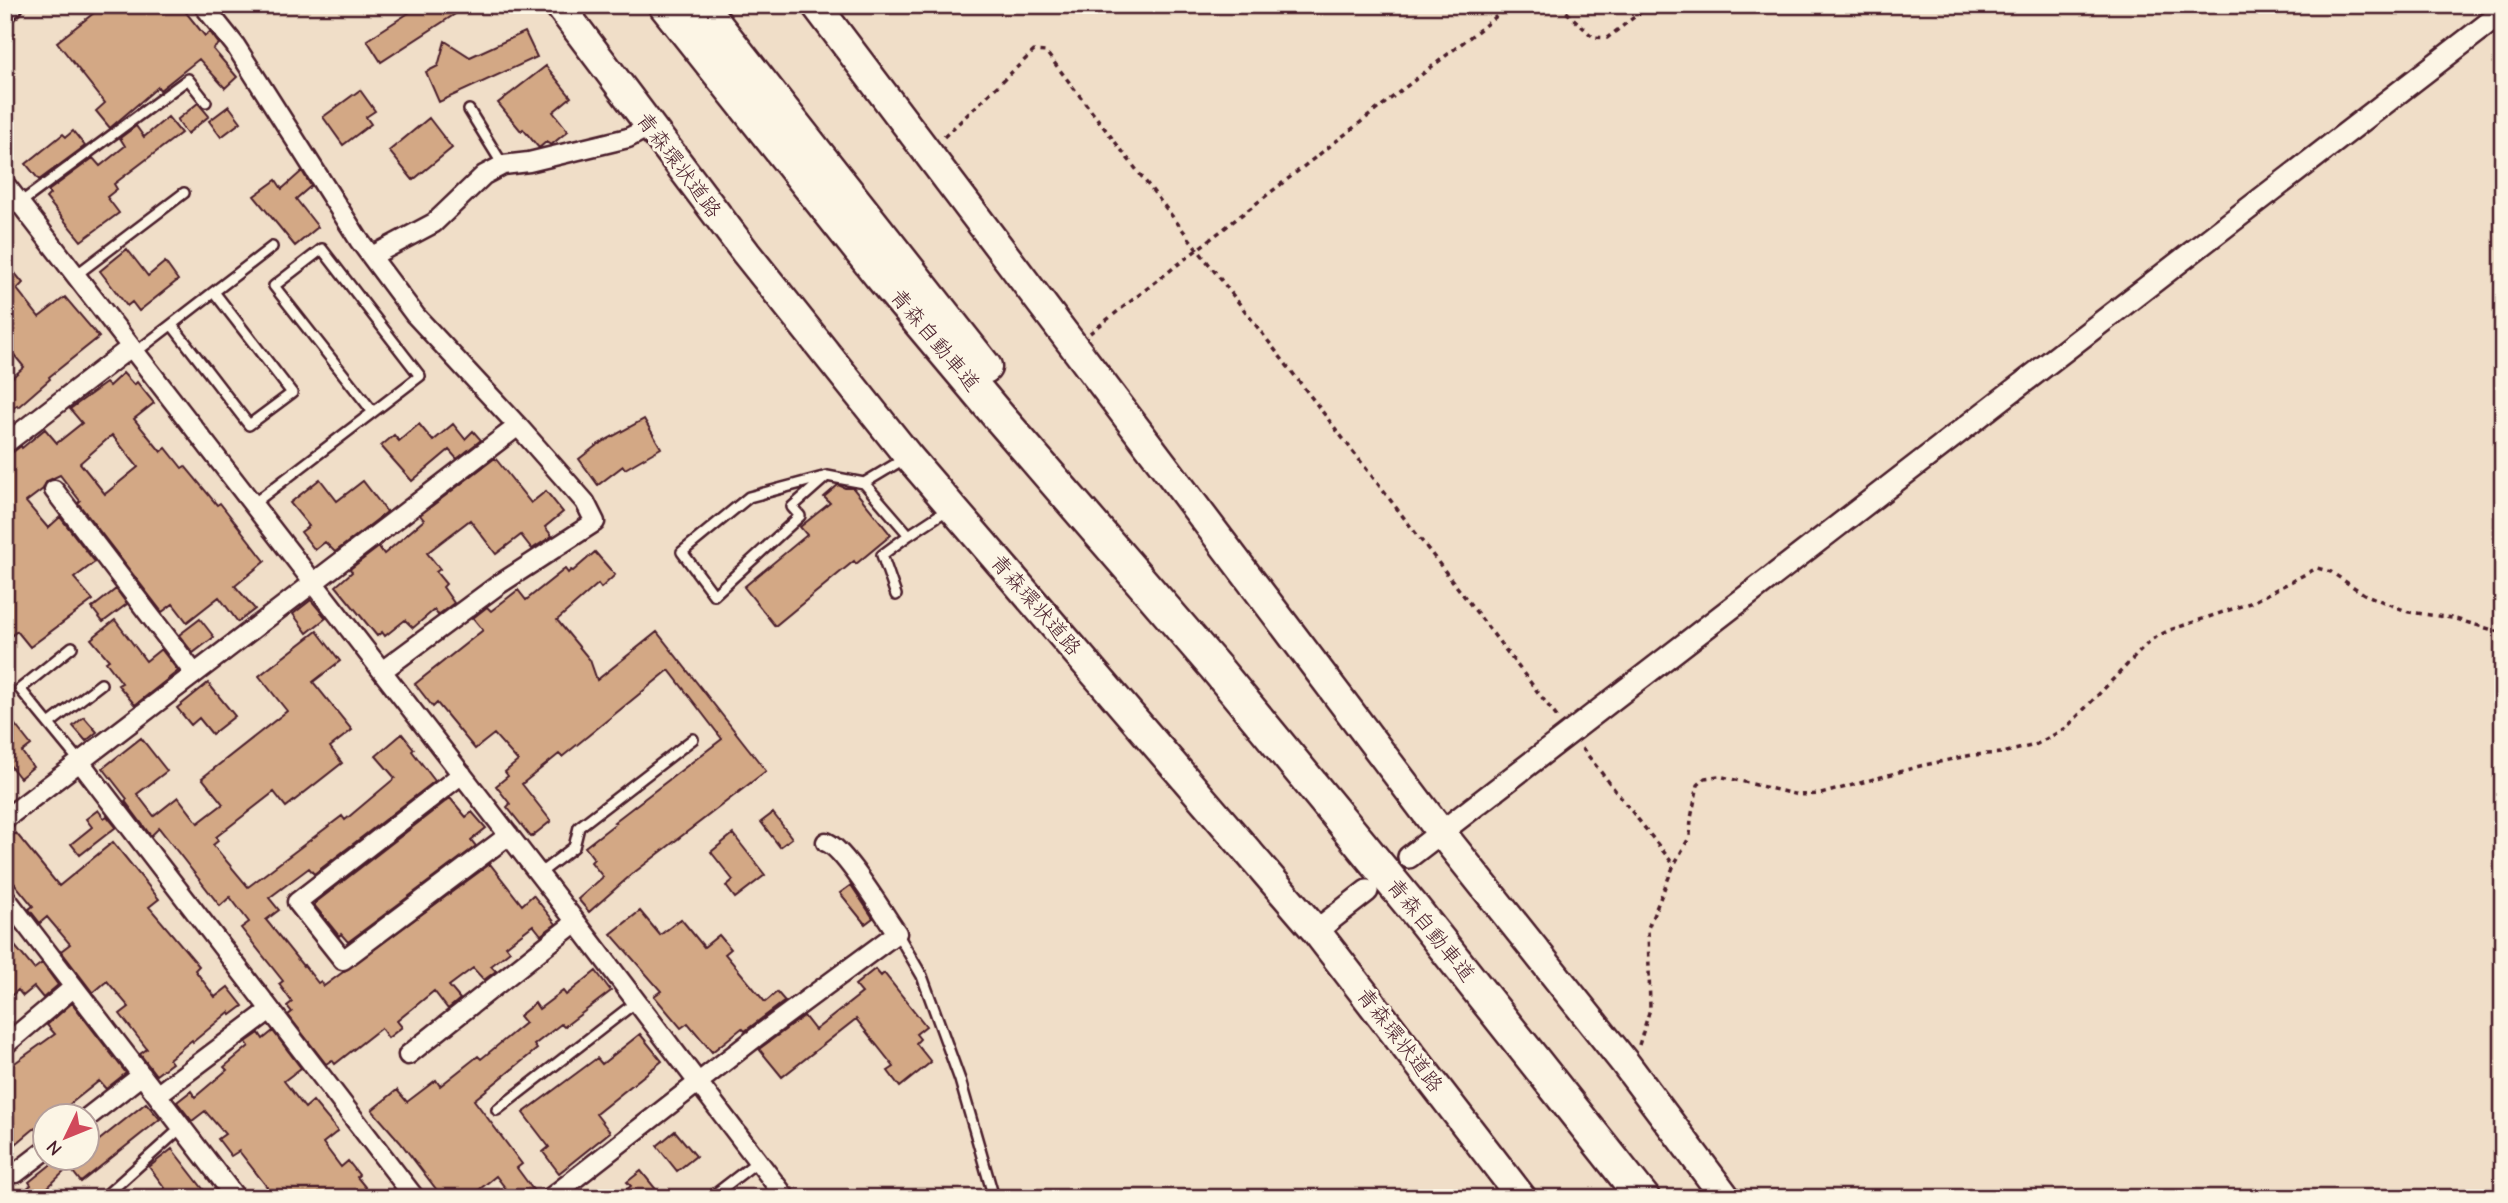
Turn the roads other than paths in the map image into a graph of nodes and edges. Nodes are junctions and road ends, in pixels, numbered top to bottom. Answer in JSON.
{"nodes":[{"id":1,"x":10,"y":5,"type":"edge"},
{"id":2,"x":203,"y":5,"type":"edge"},
{"id":3,"x":559,"y":5,"type":"edge"},
{"id":4,"x":665,"y":5,"type":"edge"},
{"id":5,"x":700,"y":5,"type":"edge"},
{"id":6,"x":816,"y":5,"type":"edge"},
{"id":7,"x":2497,"y":5,"type":"edge"},
{"id":8,"x":5,"y":9,"type":"edge"},
{"id":9,"x":2503,"y":12,"type":"edge"},
{"id":10,"x":206,"y":102,"type":"dead end"},
{"id":11,"x":469,"y":110,"type":"dead end"},
{"id":12,"x":649,"y":127,"type":"junction"},
{"id":13,"x":502,"y":165,"type":"junction"},
{"id":14,"x":5,"y":184,"type":"edge"},
{"id":15,"x":184,"y":193,"type":"dead end"},
{"id":16,"x":20,"y":204,"type":"junction"},
{"id":17,"x":272,"y":247,"type":"dead end"},
{"id":18,"x":372,"y":256,"type":"junction"},
{"id":19,"x":76,"y":275,"type":"junction"},
{"id":20,"x":214,"y":292,"type":"junction"},
{"id":21,"x":172,"y":324,"type":"junction"},
{"id":22,"x":133,"y":350,"type":"junction"},
{"id":23,"x":373,"y":412,"type":"junction"},
{"id":24,"x":518,"y":426,"type":"junction"},
{"id":25,"x":5,"y":444,"type":"edge"},
{"id":26,"x":908,"y":456,"type":"junction"},
{"id":27,"x":827,"y":476,"type":"junction"},
{"id":28,"x":864,"y":483,"type":"junction"},
{"id":29,"x":54,"y":490,"type":"dead end"},
{"id":30,"x":253,"y":505,"type":"junction"},
{"id":31,"x":951,"y":507,"type":"junction"},
{"id":32,"x":909,"y":535,"type":"junction"},
{"id":33,"x":314,"y":582,"type":"junction"},
{"id":34,"x":896,"y":595,"type":"dead end"},
{"id":35,"x":72,"y":648,"type":"dead end"},
{"id":36,"x":1215,"y":667,"type":"junction"},
{"id":37,"x":382,"y":671,"type":"junction"},
{"id":38,"x":194,"y":673,"type":"junction"},
{"id":39,"x":101,"y":684,"type":"dead end"},
{"id":40,"x":49,"y":724,"type":"junction"},
{"id":41,"x":693,"y":739,"type":"dead end"},
{"id":42,"x":80,"y":762,"type":"junction"},
{"id":43,"x":462,"y":774,"type":"junction"},
{"id":44,"x":5,"y":819,"type":"edge"},
{"id":45,"x":1440,"y":831,"type":"junction"},
{"id":46,"x":509,"y":835,"type":"junction"},
{"id":47,"x":825,"y":842,"type":"dead end"},
{"id":48,"x":1409,"y":857,"type":"dead end"},
{"id":49,"x":539,"y":874,"type":"junction"},
{"id":50,"x":1367,"y":891,"type":"dead end"},
{"id":51,"x":5,"y":897,"type":"edge"},
{"id":52,"x":576,"y":922,"type":"junction"},
{"id":53,"x":1316,"y":931,"type":"junction"},
{"id":54,"x":897,"y":933,"type":"junction"},
{"id":55,"x":74,"y":987,"type":"junction"},
{"id":56,"x":636,"y":1002,"type":"junction"},
{"id":57,"x":270,"y":1010,"type":"junction"},
{"id":58,"x":5,"y":1045,"type":"edge"},
{"id":59,"x":408,"y":1055,"type":"dead end"},
{"id":60,"x":142,"y":1075,"type":"junction"},
{"id":61,"x":698,"y":1084,"type":"junction"},
{"id":62,"x":157,"y":1095,"type":"junction"},
{"id":63,"x":102,"y":1106,"type":"edge"},
{"id":64,"x":497,"y":1111,"type":"dead end"},
{"id":65,"x":183,"y":1127,"type":"junction"},
{"id":66,"x":32,"y":1160,"type":"edge"},
{"id":67,"x":758,"y":1161,"type":"junction"},
{"id":68,"x":16,"y":1172,"type":"dead end"},
{"id":69,"x":103,"y":1198,"type":"edge"},
{"id":70,"x":236,"y":1198,"type":"edge"},
{"id":71,"x":415,"y":1198,"type":"edge"},
{"id":72,"x":550,"y":1198,"type":"edge"},
{"id":73,"x":710,"y":1198,"type":"edge"},
{"id":74,"x":786,"y":1198,"type":"edge"},
{"id":75,"x":994,"y":1198,"type":"edge"},
{"id":76,"x":1522,"y":1198,"type":"edge"},
{"id":77,"x":1643,"y":1198,"type":"edge"},
{"id":78,"x":1726,"y":1198,"type":"edge"}],
"edges":[{"from":1,"to":8,"type":"main road"},
{"from":2,"to":18,"type":"street"},
{"from":3,"to":12,"type":"highway","name":"青森環状道路"},
{"from":4,"to":36,"type":"highway","name":"青森自動車道"},
{"from":5,"to":36,"type":"highway","name":"青森自動車道"},
{"from":6,"to":45,"type":"highway"},
{"from":7,"to":9,"type":"street"},
{"from":9,"to":45,"type":"street"},
{"from":10,"to":16,"type":"lane"},
{"from":11,"to":13,"type":"lane"},
{"from":12,"to":13,"type":"street"},
{"from":12,"to":26,"type":"highway","name":"青森環状道路"},
{"from":13,"to":18,"type":"street"},
{"from":14,"to":16,"type":"street"},
{"from":15,"to":19,"type":"lane"},
{"from":16,"to":19,"type":"street"},
{"from":17,"to":20,"type":"lane"},
{"from":18,"to":24,"type":"street"},
{"from":19,"to":22,"type":"street"},
{"from":20,"to":21,"type":"lane"},
{"from":20,"to":21,"type":"lane"},
{"from":21,"to":22,"type":"lane"},
{"from":22,"to":25,"type":"street"},
{"from":22,"to":30,"type":"street"},
{"from":23,"to":23,"type":"lane"},
{"from":23,"to":30,"type":"lane"},
{"from":24,"to":33,"type":"street"},
{"from":24,"to":37,"type":"street"},
{"from":26,"to":28,"type":"lane"},
{"from":26,"to":31,"type":"highway","name":"青森環状道路"},
{"from":27,"to":27,"type":"lane"},
{"from":27,"to":28,"type":"lane"},
{"from":28,"to":32,"type":"lane"},
{"from":29,"to":38,"type":"street"},
{"from":30,"to":33,"type":"street"},
{"from":31,"to":32,"type":"lane"},
{"from":31,"to":53,"type":"highway","name":"青森環状道路"},
{"from":32,"to":34,"type":"lane"},
{"from":33,"to":37,"type":"street"},
{"from":33,"to":38,"type":"street"},
{"from":35,"to":40,"type":"lane"},
{"from":36,"to":77,"type":"highway","name":"青森自動車道"},
{"from":37,"to":43,"type":"street"},
{"from":38,"to":42,"type":"street"},
{"from":39,"to":40,"type":"lane"},
{"from":40,"to":42,"type":"lane"},
{"from":41,"to":49,"type":"lane"},
{"from":42,"to":44,"type":"street"},
{"from":42,"to":57,"type":"street"},
{"from":43,"to":46,"type":"street"},
{"from":43,"to":46,"type":"street"},
{"from":45,"to":48,"type":"street"},
{"from":45,"to":78,"type":"highway"},
{"from":46,"to":49,"type":"street"},
{"from":47,"to":54,"type":"street"},
{"from":49,"to":52,"type":"street"},
{"from":50,"to":53,"type":"street"},
{"from":51,"to":55,"type":"street"},
{"from":52,"to":56,"type":"street"},
{"from":52,"to":59,"type":"street"},
{"from":53,"to":76,"type":"highway","name":"青森環状道路"},
{"from":54,"to":61,"type":"street"},
{"from":54,"to":75,"type":"lane"},
{"from":55,"to":58,"type":"street"},
{"from":55,"to":60,"type":"street"},
{"from":56,"to":61,"type":"street"},
{"from":56,"to":64,"type":"lane"},
{"from":57,"to":62,"type":"street"},
{"from":57,"to":71,"type":"street"},
{"from":60,"to":62,"type":"street"},
{"from":60,"to":63,"type":"street"},
{"from":61,"to":67,"type":"street"},
{"from":61,"to":72,"type":"street"},
{"from":62,"to":65,"type":"street"},
{"from":65,"to":69,"type":"lane"},
{"from":65,"to":70,"type":"street"},
{"from":66,"to":68,"type":"street"},
{"from":67,"to":73,"type":"lane"},
{"from":67,"to":74,"type":"street"}]}
